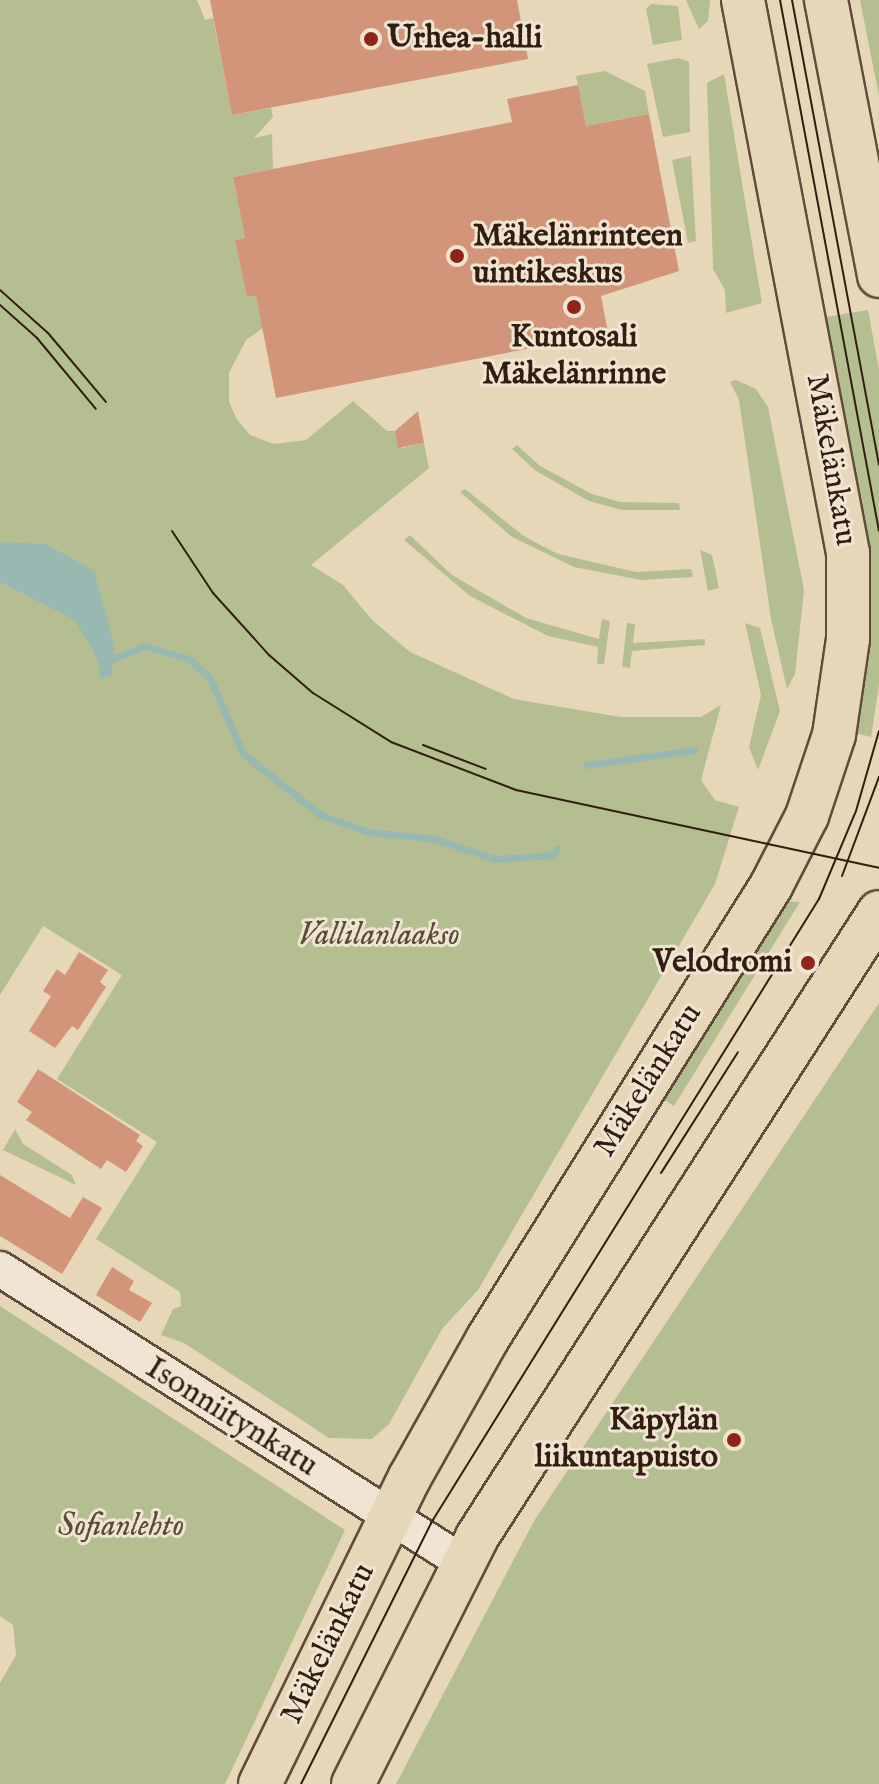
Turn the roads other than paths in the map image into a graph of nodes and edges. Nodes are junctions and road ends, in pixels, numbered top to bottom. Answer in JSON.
{"nodes":[{"id":1,"x":743,"y":0,"type":"edge"},
{"id":2,"x":826,"y":0,"type":"edge"},
{"id":3,"x":879,"y":276,"type":"edge"},
{"id":4,"x":879,"y":912,"type":"edge"},
{"id":5,"x":0,"y":1269,"type":"edge"},
{"id":6,"x":390,"y":1519,"type":"junction"},
{"id":7,"x":464,"y":1563,"type":"junction"},
{"id":8,"x":260,"y":1784,"type":"edge"},
{"id":9,"x":353,"y":1784,"type":"edge"}],
"edges":[{"from":1,"to":6,"type":"main road","name":"Mäkelänkatu"},
{"from":2,"to":3,"type":"main road"},
{"from":4,"to":7,"type":"main road"},
{"from":5,"to":6,"type":"street","name":"Isonniitynkatu"},
{"from":6,"to":7,"type":"street","name":"Isonniitynkatu"},
{"from":6,"to":8,"type":"main road","name":"Mäkelänkatu"},
{"from":7,"to":9,"type":"main road"}]}
